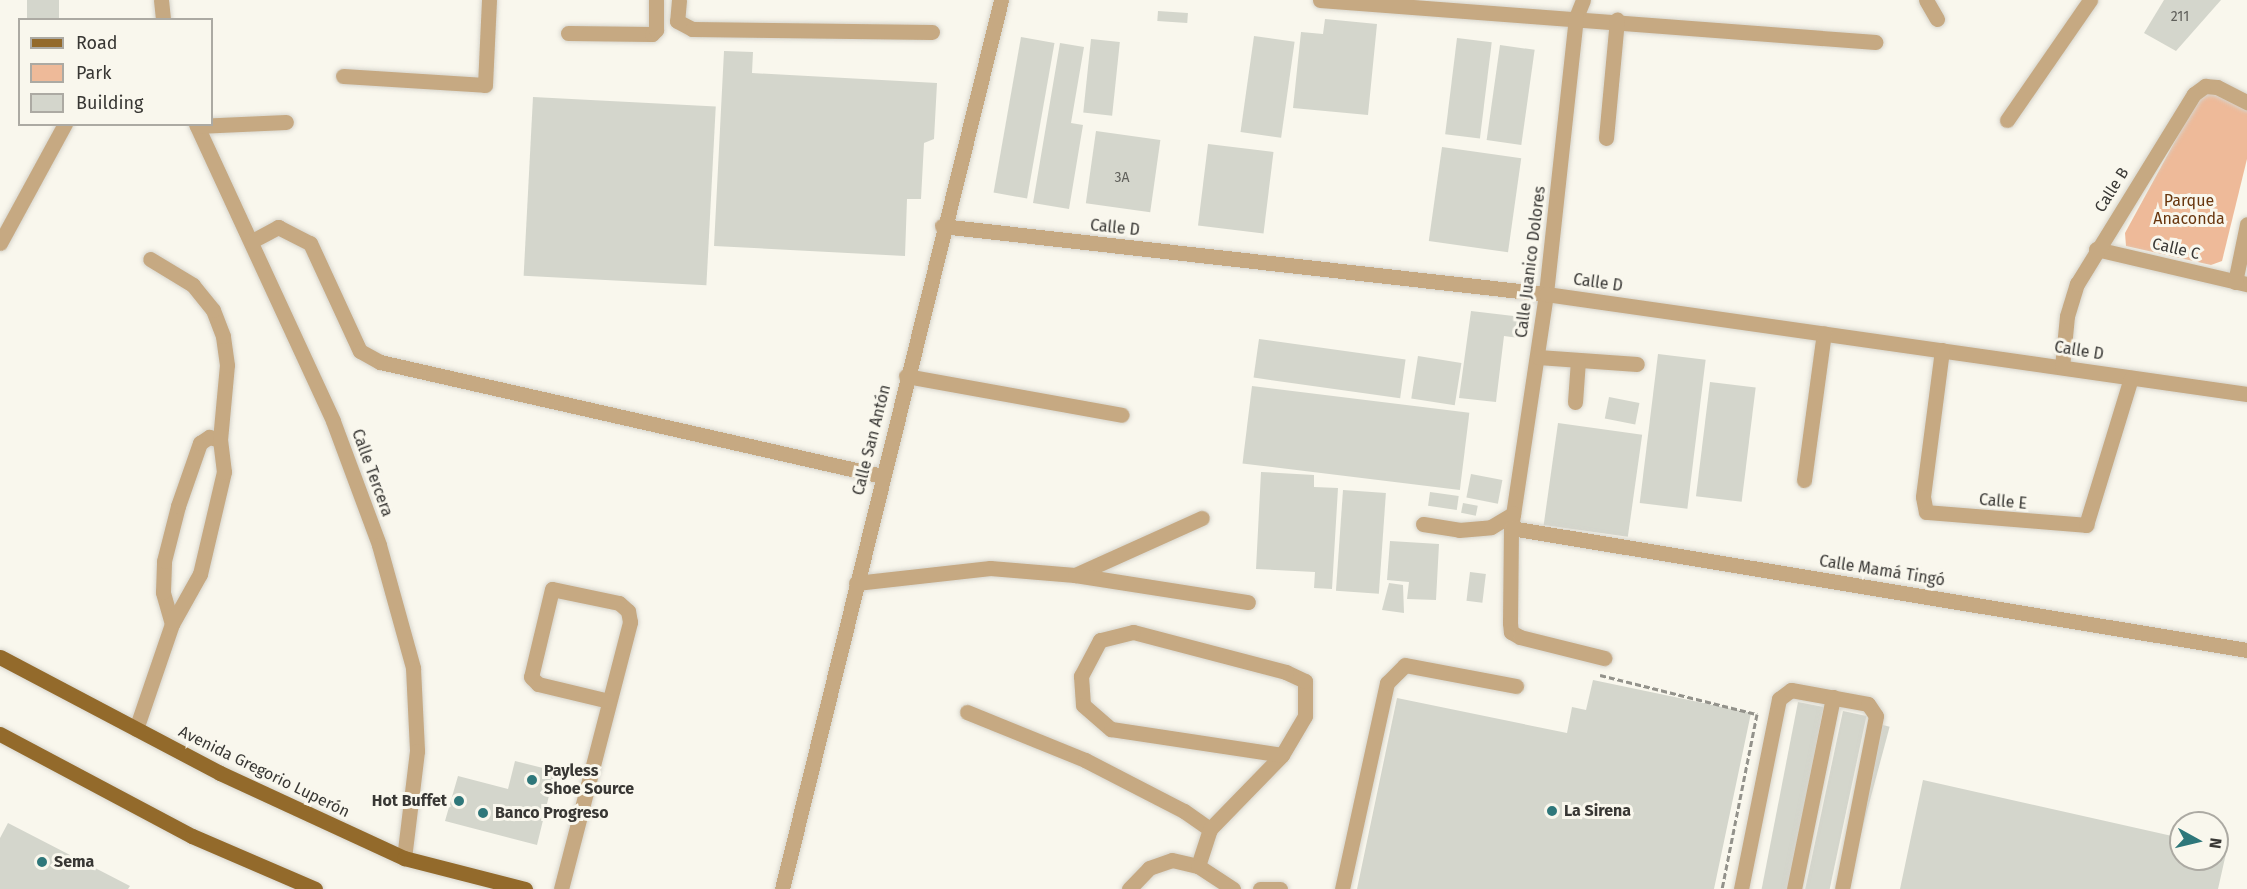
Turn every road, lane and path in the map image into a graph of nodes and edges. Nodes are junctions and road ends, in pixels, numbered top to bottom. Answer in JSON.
{"nodes":[{"id":1,"x":161,"y":0,"type":"edge"},
{"id":2,"x":489,"y":0,"type":"edge"},
{"id":3,"x":656,"y":0,"type":"edge"},
{"id":4,"x":679,"y":0,"type":"edge"},
{"id":5,"x":1001,"y":0,"type":"edge"},
{"id":6,"x":1320,"y":0,"type":"edge"},
{"id":7,"x":1582,"y":0,"type":"edge"},
{"id":8,"x":1926,"y":0,"type":"edge"},
{"id":9,"x":2090,"y":0,"type":"edge"},
{"id":10,"x":1576,"y":17,"type":"junction"},
{"id":11,"x":163,"y":18,"type":"edge"},
{"id":12,"x":1937,"y":19,"type":"dead end"},
{"id":13,"x":1617,"y":20,"type":"junction"},
{"id":14,"x":656,"y":24,"type":"junction"},
{"id":15,"x":680,"y":26,"type":"junction"},
{"id":16,"x":932,"y":32,"type":"dead end"},
{"id":17,"x":568,"y":33,"type":"dead end"},
{"id":18,"x":1875,"y":42,"type":"dead end"},
{"id":19,"x":343,"y":76,"type":"dead end"},
{"id":20,"x":2247,"y":102,"type":"edge"},
{"id":21,"x":2007,"y":120,"type":"dead end"},
{"id":22,"x":286,"y":122,"type":"dead end"},
{"id":23,"x":213,"y":124,"type":"edge"},
{"id":24,"x":65,"y":126,"type":"edge"},
{"id":25,"x":196,"y":126,"type":"edge"},
{"id":26,"x":1606,"y":138,"type":"dead end"},
{"id":27,"x":2247,"y":224,"type":"edge"},
{"id":28,"x":942,"y":226,"type":"junction"},
{"id":29,"x":252,"y":241,"type":"junction"},
{"id":30,"x":0,"y":243,"type":"edge"},
{"id":31,"x":2097,"y":249,"type":"junction"},
{"id":32,"x":150,"y":259,"type":"dead end"},
{"id":33,"x":2241,"y":283,"type":"edge"},
{"id":34,"x":1546,"y":294,"type":"junction"},
{"id":35,"x":1824,"y":333,"type":"junction"},
{"id":36,"x":1942,"y":350,"type":"junction"},
{"id":37,"x":1538,"y":357,"type":"junction"},
{"id":38,"x":1578,"y":360,"type":"junction"},
{"id":39,"x":1637,"y":364,"type":"dead end"},
{"id":40,"x":2062,"y":367,"type":"junction"},
{"id":41,"x":906,"y":376,"type":"junction"},
{"id":42,"x":2131,"y":378,"type":"junction"},
{"id":43,"x":2247,"y":394,"type":"edge"},
{"id":44,"x":1575,"y":402,"type":"dead end"},
{"id":45,"x":1122,"y":415,"type":"dead end"},
{"id":46,"x":220,"y":440,"type":"junction"},
{"id":47,"x":882,"y":476,"type":"junction"},
{"id":48,"x":1804,"y":480,"type":"dead end"},
{"id":49,"x":1202,"y":518,"type":"dead end"},
{"id":50,"x":1512,"y":521,"type":"junction"},
{"id":51,"x":1423,"y":524,"type":"dead end"},
{"id":52,"x":1075,"y":575,"type":"junction"},
{"id":53,"x":856,"y":583,"type":"junction"},
{"id":54,"x":1248,"y":602,"type":"dead end"},
{"id":55,"x":172,"y":624,"type":"junction"},
{"id":56,"x":2247,"y":650,"type":"edge"},
{"id":57,"x":0,"y":657,"type":"edge"},
{"id":58,"x":1604,"y":658,"type":"joint"},
{"id":59,"x":1516,"y":686,"type":"dead end"},
{"id":60,"x":1833,"y":697,"type":"junction"},
{"id":61,"x":609,"y":701,"type":"junction"},
{"id":62,"x":967,"y":712,"type":"dead end"},
{"id":63,"x":136,"y":729,"type":"junction"},
{"id":64,"x":0,"y":734,"type":"edge"},
{"id":65,"x":1282,"y":755,"type":"junction"},
{"id":66,"x":1210,"y":829,"type":"junction"},
{"id":67,"x":404,"y":858,"type":"junction"},
{"id":68,"x":1198,"y":866,"type":"junction"},
{"id":69,"x":315,"y":889,"type":"edge"},
{"id":70,"x":525,"y":889,"type":"edge"},
{"id":71,"x":561,"y":889,"type":"edge"},
{"id":72,"x":782,"y":889,"type":"edge"},
{"id":73,"x":1129,"y":889,"type":"edge"},
{"id":74,"x":1233,"y":889,"type":"edge"},
{"id":75,"x":1260,"y":889,"type":"edge"},
{"id":76,"x":1280,"y":889,"type":"edge"},
{"id":77,"x":1342,"y":889,"type":"edge"},
{"id":78,"x":1722,"y":889,"type":"edge"},
{"id":79,"x":1741,"y":889,"type":"edge"},
{"id":80,"x":1794,"y":889,"type":"edge"},
{"id":81,"x":1842,"y":889,"type":"edge"}],
"edges":[{"from":1,"to":11,"type":"street"},
{"from":2,"to":19,"type":"street"},
{"from":3,"to":14,"type":"street"},
{"from":4,"to":15,"type":"street"},
{"from":5,"to":28,"type":"street","name":"Calle San Antón"},
{"from":6,"to":10,"type":"street"},
{"from":7,"to":10,"type":"street","name":"Calle Juanico Dolores"},
{"from":8,"to":12,"type":"street"},
{"from":9,"to":21,"type":"street"},
{"from":10,"to":13,"type":"street"},
{"from":10,"to":34,"type":"street","name":"Calle Juanico Dolores"},
{"from":13,"to":18,"type":"street"},
{"from":13,"to":26,"type":"street"},
{"from":14,"to":15,"type":"street"},
{"from":14,"to":17,"type":"street"},
{"from":15,"to":16,"type":"street"},
{"from":20,"to":31,"type":"street","name":"Calle B"},
{"from":22,"to":23,"type":"street"},
{"from":24,"to":30,"type":"street"},
{"from":25,"to":29,"type":"street","name":"Calle Tercera"},
{"from":27,"to":33,"type":"street"},
{"from":28,"to":34,"type":"street","name":"Calle D"},
{"from":28,"to":41,"type":"street","name":"Calle San Antón"},
{"from":29,"to":47,"type":"street"},
{"from":29,"to":67,"type":"street","name":"Calle Tercera"},
{"from":31,"to":33,"type":"street","name":"Calle C"},
{"from":31,"to":40,"type":"street","name":"Calle B"},
{"from":32,"to":46,"type":"street"},
{"from":34,"to":35,"type":"street","name":"Calle D"},
{"from":34,"to":37,"type":"street","name":"Calle Juanico Dolores"},
{"from":35,"to":36,"type":"street","name":"Calle D"},
{"from":35,"to":48,"type":"street"},
{"from":36,"to":40,"type":"street","name":"Calle D"},
{"from":36,"to":42,"type":"street","name":"Calle E"},
{"from":37,"to":38,"type":"street"},
{"from":37,"to":50,"type":"street","name":"Calle Juanico Dolores"},
{"from":38,"to":39,"type":"street"},
{"from":38,"to":44,"type":"street"},
{"from":40,"to":42,"type":"street","name":"Calle D"},
{"from":41,"to":45,"type":"street"},
{"from":41,"to":47,"type":"street","name":"Calle San Antón"},
{"from":42,"to":43,"type":"street","name":"Calle D"},
{"from":46,"to":55,"type":"street"},
{"from":46,"to":55,"type":"street"},
{"from":47,"to":53,"type":"street","name":"Calle San Antón"},
{"from":49,"to":52,"type":"street"},
{"from":50,"to":51,"type":"street"},
{"from":50,"to":56,"type":"street","name":"Calle Mamá Tingó"},
{"from":50,"to":58,"type":"street","name":"Calle Juanico Dolores"},
{"from":52,"to":53,"type":"street"},
{"from":52,"to":54,"type":"street"},
{"from":53,"to":72,"type":"street","name":"Calle San Antón"},
{"from":55,"to":63,"type":"street"},
{"from":57,"to":63,"type":"main road","name":"Avenida Gregorio Luperón"},
{"from":58,"to":78,"type":"path"},
{"from":59,"to":77,"type":"street"},
{"from":60,"to":79,"type":"street"},
{"from":60,"to":80,"type":"street"},
{"from":60,"to":81,"type":"street"},
{"from":61,"to":61,"type":"street"},
{"from":61,"to":71,"type":"street"},
{"from":62,"to":66,"type":"street"},
{"from":63,"to":67,"type":"main road","name":"Avenida Gregorio Luperón"},
{"from":64,"to":69,"type":"main road"},
{"from":65,"to":65,"type":"street"},
{"from":65,"to":66,"type":"street"},
{"from":66,"to":68,"type":"street"},
{"from":67,"to":70,"type":"main road","name":"Avenida Gregorio Luperón"},
{"from":68,"to":73,"type":"street"},
{"from":68,"to":74,"type":"street"},
{"from":75,"to":76,"type":"street"}]}
